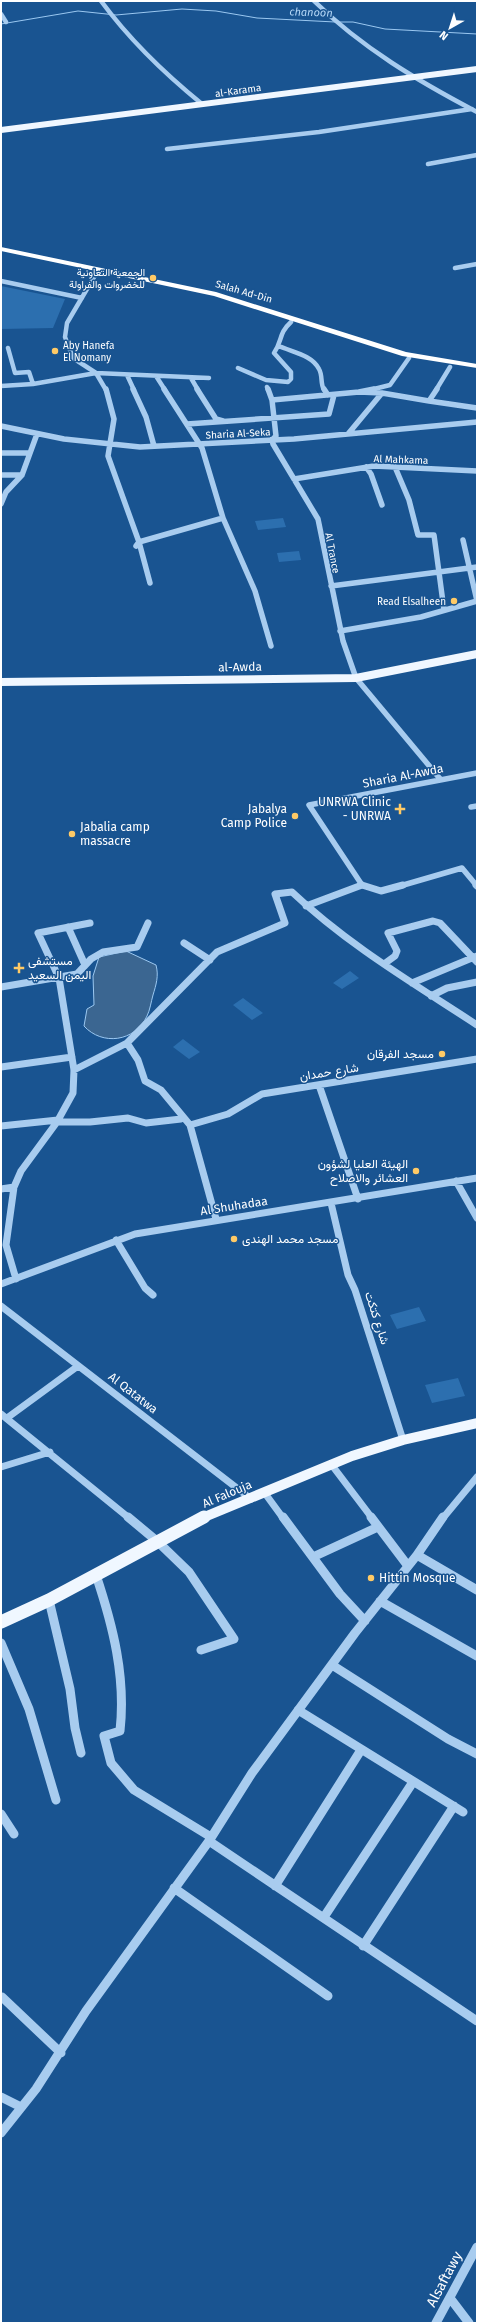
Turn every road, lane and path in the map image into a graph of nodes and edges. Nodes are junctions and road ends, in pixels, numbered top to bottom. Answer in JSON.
{"nodes":[{"id":1,"x":101,"y":1,"type":"edge"},
{"id":2,"x":314,"y":1,"type":"edge"},
{"id":3,"x":1,"y":14,"type":"edge"},
{"id":4,"x":6,"y":22,"type":"dead end"},
{"id":5,"x":477,"y":69,"type":"edge"},
{"id":6,"x":414,"y":77,"type":"junction"},
{"id":7,"x":202,"y":104,"type":"junction"},
{"id":8,"x":472,"y":110,"type":"junction"},
{"id":9,"x":477,"y":112,"type":"edge"},
{"id":10,"x":1,"y":130,"type":"edge"},
{"id":11,"x":167,"y":149,"type":"dead end"},
{"id":12,"x":477,"y":155,"type":"edge"},
{"id":13,"x":428,"y":164,"type":"dead end"},
{"id":14,"x":1,"y":249,"type":"edge"},
{"id":15,"x":1,"y":253,"type":"edge"},
{"id":16,"x":477,"y":264,"type":"edge"},
{"id":17,"x":456,"y":268,"type":"dead end"},
{"id":18,"x":97,"y":272,"type":"junction"},
{"id":19,"x":1,"y":281,"type":"edge"},
{"id":20,"x":82,"y":298,"type":"junction"},
{"id":21,"x":291,"y":322,"type":"junction"},
{"id":22,"x":279,"y":346,"type":"junction"},
{"id":23,"x":8,"y":348,"type":"dead end"},
{"id":24,"x":409,"y":358,"type":"junction"},
{"id":25,"x":477,"y":366,"type":"edge"},
{"id":26,"x":450,"y":367,"type":"junction"},
{"id":27,"x":238,"y":368,"type":"dead end"},
{"id":28,"x":477,"y":370,"type":"edge"},
{"id":29,"x":96,"y":373,"type":"junction"},
{"id":30,"x":127,"y":375,"type":"junction"},
{"id":31,"x":156,"y":376,"type":"junction"},
{"id":32,"x":191,"y":378,"type":"junction"},
{"id":33,"x":208,"y":378,"type":"dead end"},
{"id":34,"x":33,"y":384,"type":"junction"},
{"id":35,"x":1,"y":386,"type":"edge"},
{"id":36,"x":268,"y":387,"type":"dead end"},
{"id":37,"x":359,"y":392,"type":"junction"},
{"id":38,"x":382,"y":393,"type":"junction"},
{"id":39,"x":331,"y":395,"type":"junction"},
{"id":40,"x":272,"y":400,"type":"junction"},
{"id":41,"x":429,"y":401,"type":"junction"},
{"id":42,"x":477,"y":408,"type":"edge"},
{"id":43,"x":275,"y":418,"type":"junction"},
{"id":44,"x":227,"y":422,"type":"junction"},
{"id":45,"x":477,"y":422,"type":"edge"},
{"id":46,"x":187,"y":424,"type":"junction"},
{"id":47,"x":1,"y":426,"type":"edge"},
{"id":48,"x":37,"y":434,"type":"junction"},
{"id":49,"x":348,"y":434,"type":"junction"},
{"id":50,"x":272,"y":440,"type":"junction"},
{"id":51,"x":199,"y":444,"type":"junction"},
{"id":52,"x":111,"y":445,"type":"junction"},
{"id":53,"x":154,"y":446,"type":"junction"},
{"id":54,"x":1,"y":453,"type":"edge"},
{"id":55,"x":30,"y":453,"type":"junction"},
{"id":56,"x":366,"y":467,"type":"junction"},
{"id":57,"x":395,"y":467,"type":"junction"},
{"id":58,"x":477,"y":471,"type":"edge"},
{"id":59,"x":1,"y":475,"type":"edge"},
{"id":60,"x":22,"y":475,"type":"junction"},
{"id":61,"x":294,"y":479,"type":"junction"},
{"id":62,"x":4,"y":492,"type":"edge"},
{"id":63,"x":1,"y":504,"type":"edge"},
{"id":64,"x":382,"y":505,"type":"dead end"},
{"id":65,"x":222,"y":518,"type":"junction"},
{"id":66,"x":463,"y":540,"type":"dead end"},
{"id":67,"x":137,"y":544,"type":"junction"},
{"id":68,"x":477,"y":567,"type":"edge"},
{"id":69,"x":467,"y":568,"type":"junction"},
{"id":70,"x":440,"y":571,"type":"junction"},
{"id":71,"x":150,"y":583,"type":"dead end"},
{"id":72,"x":331,"y":586,"type":"junction"},
{"id":73,"x":477,"y":601,"type":"edge"},
{"id":74,"x":444,"y":610,"type":"junction"},
{"id":75,"x":340,"y":630,"type":"junction"},
{"id":76,"x":271,"y":646,"type":"dead end"},
{"id":77,"x":477,"y":654,"type":"edge"},
{"id":78,"x":356,"y":678,"type":"junction"},
{"id":79,"x":1,"y":682,"type":"edge"},
{"id":80,"x":477,"y":773,"type":"edge"},
{"id":81,"x":441,"y":780,"type":"junction"},
{"id":82,"x":362,"y":885,"type":"junction"},
{"id":83,"x":477,"y":886,"type":"edge"},
{"id":84,"x":306,"y":906,"type":"junction"},
{"id":85,"x":90,"y":923,"type":"dead end"},
{"id":86,"x":148,"y":923,"type":"dead end"},
{"id":87,"x":68,"y":927,"type":"junction"},
{"id":88,"x":184,"y":943,"type":"dead end"},
{"id":89,"x":474,"y":956,"type":"edge"},
{"id":90,"x":210,"y":960,"type":"junction"},
{"id":91,"x":477,"y":962,"type":"edge"},
{"id":92,"x":384,"y":964,"type":"junction"},
{"id":93,"x":85,"y":965,"type":"junction"},
{"id":94,"x":59,"y":978,"type":"junction"},
{"id":95,"x":477,"y":982,"type":"edge"},
{"id":96,"x":412,"y":983,"type":"junction"},
{"id":97,"x":1,"y":987,"type":"edge"},
{"id":98,"x":431,"y":996,"type":"junction"},
{"id":99,"x":477,"y":1025,"type":"edge"},
{"id":100,"x":127,"y":1043,"type":"junction"},
{"id":101,"x":72,"y":1057,"type":"junction"},
{"id":102,"x":477,"y":1059,"type":"edge"},
{"id":103,"x":1,"y":1067,"type":"edge"},
{"id":104,"x":74,"y":1070,"type":"junction"},
{"id":105,"x":319,"y":1085,"type":"junction"},
{"id":106,"x":181,"y":1119,"type":"junction"},
{"id":107,"x":57,"y":1121,"type":"junction"},
{"id":108,"x":190,"y":1125,"type":"junction"},
{"id":109,"x":1,"y":1126,"type":"edge"},
{"id":110,"x":477,"y":1178,"type":"edge"},
{"id":111,"x":456,"y":1182,"type":"junction"},
{"id":112,"x":14,"y":1187,"type":"junction"},
{"id":113,"x":1,"y":1189,"type":"edge"},
{"id":114,"x":358,"y":1199,"type":"junction"},
{"id":115,"x":331,"y":1203,"type":"junction"},
{"id":116,"x":477,"y":1218,"type":"edge"},
{"id":117,"x":216,"y":1219,"type":"junction"},
{"id":118,"x":116,"y":1240,"type":"junction"},
{"id":119,"x":16,"y":1278,"type":"junction"},
{"id":120,"x":1,"y":1284,"type":"edge"},
{"id":121,"x":153,"y":1295,"type":"dead end"},
{"id":122,"x":1,"y":1306,"type":"edge"},
{"id":123,"x":78,"y":1366,"type":"junction"},
{"id":124,"x":4,"y":1416,"type":"edge"},
{"id":125,"x":477,"y":1423,"type":"edge"},
{"id":126,"x":403,"y":1440,"type":"junction"},
{"id":127,"x":50,"y":1452,"type":"junction"},
{"id":128,"x":331,"y":1464,"type":"junction"},
{"id":129,"x":1,"y":1468,"type":"edge"},
{"id":130,"x":477,"y":1477,"type":"edge"},
{"id":131,"x":264,"y":1492,"type":"junction"},
{"id":132,"x":251,"y":1499,"type":"junction"},
{"id":133,"x":378,"y":1527,"type":"junction"},
{"id":134,"x":158,"y":1542,"type":"junction"},
{"id":135,"x":417,"y":1555,"type":"junction"},
{"id":136,"x":313,"y":1557,"type":"junction"},
{"id":137,"x":408,"y":1566,"type":"junction"},
{"id":138,"x":96,"y":1575,"type":"junction"},
{"id":139,"x":477,"y":1590,"type":"edge"},
{"id":140,"x":49,"y":1600,"type":"junction"},
{"id":141,"x":380,"y":1601,"type":"junction"},
{"id":142,"x":365,"y":1621,"type":"junction"},
{"id":143,"x":1,"y":1622,"type":"edge"},
{"id":144,"x":1,"y":1643,"type":"edge"},
{"id":145,"x":201,"y":1650,"type":"dead end"},
{"id":146,"x":477,"y":1656,"type":"edge"},
{"id":147,"x":332,"y":1665,"type":"junction"},
{"id":148,"x":298,"y":1710,"type":"junction"},
{"id":149,"x":361,"y":1750,"type":"junction"},
{"id":150,"x":81,"y":1753,"type":"dead end"},
{"id":151,"x":477,"y":1754,"type":"edge"},
{"id":152,"x":413,"y":1782,"type":"junction"},
{"id":153,"x":56,"y":1800,"type":"dead end"},
{"id":154,"x":454,"y":1806,"type":"junction"},
{"id":155,"x":463,"y":1812,"type":"dead end"},
{"id":156,"x":1,"y":1814,"type":"edge"},
{"id":157,"x":14,"y":1834,"type":"dead end"},
{"id":158,"x":210,"y":1839,"type":"junction"},
{"id":159,"x":275,"y":1886,"type":"junction"},
{"id":160,"x":174,"y":1888,"type":"junction"},
{"id":161,"x":324,"y":1917,"type":"junction"},
{"id":162,"x":363,"y":1946,"type":"junction"},
{"id":163,"x":328,"y":1996,"type":"dead end"},
{"id":164,"x":2,"y":1997,"type":"edge"},
{"id":165,"x":477,"y":2021,"type":"edge"},
{"id":166,"x":61,"y":2054,"type":"junction"},
{"id":167,"x":1,"y":2097,"type":"edge"},
{"id":168,"x":21,"y":2107,"type":"junction"},
{"id":169,"x":1,"y":2133,"type":"edge"},
{"id":170,"x":477,"y":2247,"type":"edge"},
{"id":171,"x":450,"y":2298,"type":"junction"},
{"id":172,"x":436,"y":2323,"type":"edge"},
{"id":173,"x":469,"y":2323,"type":"edge"}],
"edges":[{"from":1,"to":7,"type":"street"},
{"from":2,"to":6,"type":"street"},
{"from":3,"to":4,"type":"street"},
{"from":5,"to":6,"type":"main road","name":"al-Karama"},
{"from":6,"to":7,"type":"main road","name":"al-Karama"},
{"from":6,"to":8,"type":"street"},
{"from":7,"to":10,"type":"main road","name":"al-Karama"},
{"from":8,"to":9,"type":"street"},
{"from":8,"to":11,"type":"street"},
{"from":12,"to":13,"type":"street"},
{"from":14,"to":25,"type":"highway","name":"Salah Ad-Din"},
{"from":15,"to":18,"type":"highway","name":"Salah Ad-Din"},
{"from":16,"to":17,"type":"street"},
{"from":18,"to":20,"type":"street"},
{"from":18,"to":21,"type":"highway","name":"Salah Ad-Din"},
{"from":19,"to":20,"type":"street"},
{"from":20,"to":29,"type":"street"},
{"from":21,"to":22,"type":"street"},
{"from":21,"to":24,"type":"highway","name":"Salah Ad-Din"},
{"from":22,"to":27,"type":"street"},
{"from":22,"to":39,"type":"street"},
{"from":23,"to":34,"type":"street"},
{"from":24,"to":26,"type":"highway","name":"Salah Ad-Din"},
{"from":24,"to":37,"type":"street"},
{"from":26,"to":28,"type":"highway","name":"Salah Ad-Din"},
{"from":26,"to":41,"type":"street"},
{"from":29,"to":30,"type":"street"},
{"from":29,"to":34,"type":"street"},
{"from":29,"to":52,"type":"street"},
{"from":30,"to":31,"type":"street"},
{"from":30,"to":53,"type":"street"},
{"from":31,"to":32,"type":"street"},
{"from":31,"to":46,"type":"street"},
{"from":32,"to":33,"type":"street"},
{"from":32,"to":44,"type":"street"},
{"from":34,"to":35,"type":"street"},
{"from":36,"to":40,"type":"street"},
{"from":37,"to":38,"type":"street"},
{"from":37,"to":39,"type":"street"},
{"from":38,"to":41,"type":"street"},
{"from":38,"to":49,"type":"street"},
{"from":39,"to":40,"type":"street"},
{"from":39,"to":43,"type":"street"},
{"from":40,"to":43,"type":"street"},
{"from":41,"to":42,"type":"street"},
{"from":43,"to":44,"type":"street"},
{"from":43,"to":50,"type":"street"},
{"from":44,"to":46,"type":"street"},
{"from":45,"to":49,"type":"street","name":"Sharia Al-Seka"},
{"from":46,"to":51,"type":"street"},
{"from":47,"to":48,"type":"street","name":"Sharia Al-Seka"},
{"from":48,"to":52,"type":"street","name":"Sharia Al-Seka"},
{"from":48,"to":55,"type":"street"},
{"from":49,"to":50,"type":"street","name":"Sharia Al-Seka"},
{"from":50,"to":51,"type":"street","name":"Sharia Al-Seka"},
{"from":50,"to":61,"type":"street","name":"Al Trance"},
{"from":51,"to":53,"type":"street","name":"Sharia Al-Seka"},
{"from":51,"to":65,"type":"street"},
{"from":52,"to":53,"type":"street","name":"Sharia Al-Seka"},
{"from":52,"to":67,"type":"street"},
{"from":54,"to":55,"type":"street"},
{"from":55,"to":60,"type":"street"},
{"from":56,"to":57,"type":"street","name":"Al Mahkama"},
{"from":56,"to":61,"type":"street"},
{"from":56,"to":64,"type":"street","name":"Al Mahkama"},
{"from":57,"to":58,"type":"street","name":"Al Mahkama"},
{"from":57,"to":70,"type":"street"},
{"from":59,"to":60,"type":"street"},
{"from":60,"to":62,"type":"street"},
{"from":61,"to":72,"type":"street","name":"Al Trance"},
{"from":62,"to":63,"type":"street"},
{"from":65,"to":67,"type":"street"},
{"from":65,"to":76,"type":"street"},
{"from":66,"to":69,"type":"street"},
{"from":67,"to":71,"type":"street"},
{"from":68,"to":69,"type":"street"},
{"from":69,"to":70,"type":"street"},
{"from":69,"to":73,"type":"street"},
{"from":70,"to":72,"type":"street"},
{"from":70,"to":74,"type":"street"},
{"from":72,"to":75,"type":"street","name":"Al Trance"},
{"from":73,"to":74,"type":"street"},
{"from":74,"to":75,"type":"street"},
{"from":75,"to":78,"type":"street","name":"Al Trance"},
{"from":77,"to":78,"type":"main road","name":"al-Awda"},
{"from":78,"to":79,"type":"main road","name":"al-Awda"},
{"from":78,"to":81,"type":"street","name":"Al Trance"},
{"from":80,"to":81,"type":"street","name":"Sharia Al-Awda"},
{"from":81,"to":82,"type":"street","name":"Sharia Al-Awda"},
{"from":82,"to":83,"type":"street"},
{"from":82,"to":84,"type":"street"},
{"from":84,"to":90,"type":"street"},
{"from":84,"to":92,"type":"street"},
{"from":85,"to":87,"type":"street"},
{"from":86,"to":93,"type":"street"},
{"from":87,"to":93,"type":"street"},
{"from":87,"to":94,"type":"street"},
{"from":88,"to":90,"type":"street"},
{"from":89,"to":91,"type":"street"},
{"from":89,"to":92,"type":"street"},
{"from":89,"to":96,"type":"street"},
{"from":90,"to":100,"type":"street"},
{"from":92,"to":96,"type":"street"},
{"from":93,"to":94,"type":"street"},
{"from":94,"to":97,"type":"street"},
{"from":94,"to":101,"type":"street"},
{"from":95,"to":98,"type":"street"},
{"from":96,"to":98,"type":"street"},
{"from":98,"to":99,"type":"street"},
{"from":100,"to":104,"type":"street"},
{"from":100,"to":106,"type":"street"},
{"from":101,"to":103,"type":"street"},
{"from":101,"to":104,"type":"street"},
{"from":102,"to":105,"type":"street","name":"شارع حمدان"},
{"from":104,"to":107,"type":"street"},
{"from":105,"to":108,"type":"street","name":"شارع حمدان"},
{"from":105,"to":114,"type":"street"},
{"from":106,"to":107,"type":"street"},
{"from":106,"to":108,"type":"street"},
{"from":107,"to":109,"type":"street"},
{"from":107,"to":112,"type":"street"},
{"from":108,"to":117,"type":"street"},
{"from":110,"to":111,"type":"street","name":"Al Shuhadaa"},
{"from":111,"to":114,"type":"street","name":"Al Shuhadaa"},
{"from":111,"to":116,"type":"street"},
{"from":112,"to":113,"type":"street"},
{"from":112,"to":119,"type":"street"},
{"from":114,"to":115,"type":"street","name":"Al Shuhadaa"},
{"from":115,"to":117,"type":"street","name":"Al Shuhadaa"},
{"from":115,"to":126,"type":"street","name":"شارع كتكت"},
{"from":117,"to":118,"type":"street","name":"Al Shuhadaa"},
{"from":118,"to":119,"type":"street","name":"Al Shuhadaa"},
{"from":118,"to":121,"type":"street"},
{"from":119,"to":120,"type":"street","name":"Al Shuhadaa"},
{"from":122,"to":123,"type":"street","name":"Al Qatatwa"},
{"from":123,"to":124,"type":"street"},
{"from":123,"to":132,"type":"street","name":"Al Qatatwa"},
{"from":124,"to":127,"type":"street"},
{"from":125,"to":126,"type":"main road","name":"Al Falouja"},
{"from":126,"to":128,"type":"main road","name":"Al Falouja"},
{"from":127,"to":129,"type":"street"},
{"from":127,"to":134,"type":"street"},
{"from":128,"to":131,"type":"main road","name":"Al Falouja"},
{"from":128,"to":133,"type":"street"},
{"from":130,"to":135,"type":"street"},
{"from":131,"to":132,"type":"main road","name":"Al Falouja"},
{"from":131,"to":136,"type":"street"},
{"from":132,"to":134,"type":"main road","name":"Al Falouja"},
{"from":133,"to":136,"type":"street"},
{"from":133,"to":137,"type":"street"},
{"from":134,"to":138,"type":"main road","name":"Al Falouja"},
{"from":134,"to":145,"type":"street"},
{"from":135,"to":137,"type":"street"},
{"from":135,"to":139,"type":"street"},
{"from":136,"to":142,"type":"street"},
{"from":137,"to":141,"type":"street"},
{"from":138,"to":140,"type":"main road","name":"Al Falouja"},
{"from":138,"to":158,"type":"street"},
{"from":140,"to":143,"type":"main road","name":"Al Falouja"},
{"from":140,"to":150,"type":"street"},
{"from":141,"to":142,"type":"street"},
{"from":141,"to":146,"type":"street"},
{"from":142,"to":147,"type":"street"},
{"from":144,"to":153,"type":"street"},
{"from":147,"to":148,"type":"street"},
{"from":147,"to":151,"type":"street"},
{"from":148,"to":149,"type":"street"},
{"from":148,"to":158,"type":"street"},
{"from":149,"to":152,"type":"street"},
{"from":149,"to":159,"type":"street"},
{"from":152,"to":154,"type":"street"},
{"from":152,"to":161,"type":"street"},
{"from":154,"to":155,"type":"street"},
{"from":154,"to":162,"type":"street"},
{"from":156,"to":157,"type":"street"},
{"from":158,"to":159,"type":"street"},
{"from":158,"to":160,"type":"street"},
{"from":159,"to":161,"type":"street"},
{"from":160,"to":163,"type":"street"},
{"from":160,"to":166,"type":"street"},
{"from":161,"to":162,"type":"street"},
{"from":162,"to":165,"type":"street"},
{"from":164,"to":166,"type":"street"},
{"from":166,"to":168,"type":"street"},
{"from":167,"to":168,"type":"street"},
{"from":168,"to":169,"type":"street"},
{"from":170,"to":171,"type":"street","name":"Alsaftawy"},
{"from":171,"to":172,"type":"street","name":"Alsaftawy"},
{"from":171,"to":173,"type":"street"}]}
